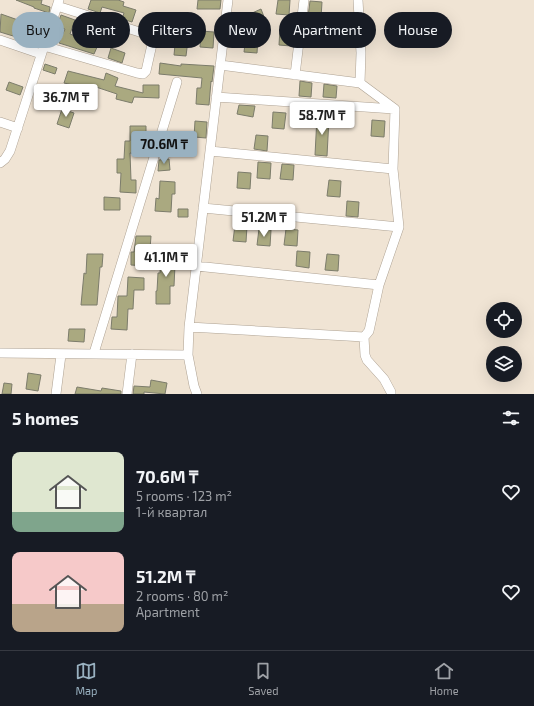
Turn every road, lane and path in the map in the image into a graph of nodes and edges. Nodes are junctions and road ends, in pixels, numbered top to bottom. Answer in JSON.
{"nodes":[{"id":1,"x":228,"y":0,"type":"edge"},
{"id":2,"x":304,"y":0,"type":"edge"},
{"id":3,"x":358,"y":0,"type":"edge"},
{"id":4,"x":58,"y":3,"type":"edge"},
{"id":5,"x":0,"y":40,"type":"edge"},
{"id":6,"x":43,"y":50,"type":"junction"},
{"id":7,"x":220,"y":65,"type":"junction"},
{"id":8,"x":295,"y":74,"type":"junction"},
{"id":9,"x":177,"y":82,"type":"dead end"},
{"id":10,"x":360,"y":83,"type":"junction"},
{"id":11,"x":216,"y":97,"type":"junction"},
{"id":12,"x":395,"y":109,"type":"junction"},
{"id":13,"x":0,"y":122,"type":"edge"},
{"id":14,"x":18,"y":128,"type":"junction"},
{"id":15,"x":210,"y":150,"type":"junction"},
{"id":16,"x":0,"y":163,"type":"edge"},
{"id":17,"x":393,"y":169,"type":"junction"},
{"id":18,"x":203,"y":208,"type":"junction"},
{"id":19,"x":399,"y":227,"type":"junction"},
{"id":20,"x":196,"y":266,"type":"junction"},
{"id":21,"x":379,"y":286,"type":"junction"},
{"id":22,"x":189,"y":327,"type":"junction"},
{"id":23,"x":364,"y":337,"type":"junction"},
{"id":24,"x":94,"y":353,"type":"junction"},
{"id":25,"x":0,"y":354,"type":"edge"},
{"id":26,"x":132,"y":354,"type":"junction"},
{"id":27,"x":61,"y":355,"type":"junction"},
{"id":28,"x":188,"y":355,"type":"junction"},
{"id":29,"x":56,"y":394,"type":"edge"},
{"id":30,"x":126,"y":394,"type":"edge"},
{"id":31,"x":197,"y":394,"type":"edge"},
{"id":32,"x":391,"y":394,"type":"edge"}],
"edges":[{"from":1,"to":7,"type":"street"},
{"from":2,"to":8,"type":"street"},
{"from":3,"to":10,"type":"street"},
{"from":4,"to":6,"type":"street"},
{"from":4,"to":6,"type":"street"},
{"from":5,"to":6,"type":"street"},
{"from":6,"to":14,"type":"street"},
{"from":7,"to":8,"type":"street"},
{"from":7,"to":11,"type":"street"},
{"from":8,"to":10,"type":"street"},
{"from":9,"to":24,"type":"street"},
{"from":10,"to":12,"type":"street"},
{"from":11,"to":12,"type":"street"},
{"from":11,"to":15,"type":"street"},
{"from":12,"to":17,"type":"street"},
{"from":13,"to":14,"type":"street"},
{"from":14,"to":16,"type":"street"},
{"from":15,"to":17,"type":"street"},
{"from":15,"to":18,"type":"street"},
{"from":17,"to":19,"type":"street"},
{"from":18,"to":19,"type":"street"},
{"from":18,"to":20,"type":"street"},
{"from":19,"to":21,"type":"street"},
{"from":20,"to":21,"type":"street"},
{"from":20,"to":22,"type":"street"},
{"from":21,"to":23,"type":"street"},
{"from":22,"to":23,"type":"street"},
{"from":22,"to":28,"type":"street"},
{"from":23,"to":32,"type":"street"},
{"from":24,"to":26,"type":"street"},
{"from":24,"to":27,"type":"street"},
{"from":25,"to":27,"type":"street"},
{"from":26,"to":28,"type":"street"},
{"from":26,"to":30,"type":"street"},
{"from":27,"to":29,"type":"street"},
{"from":28,"to":31,"type":"street"}]}
